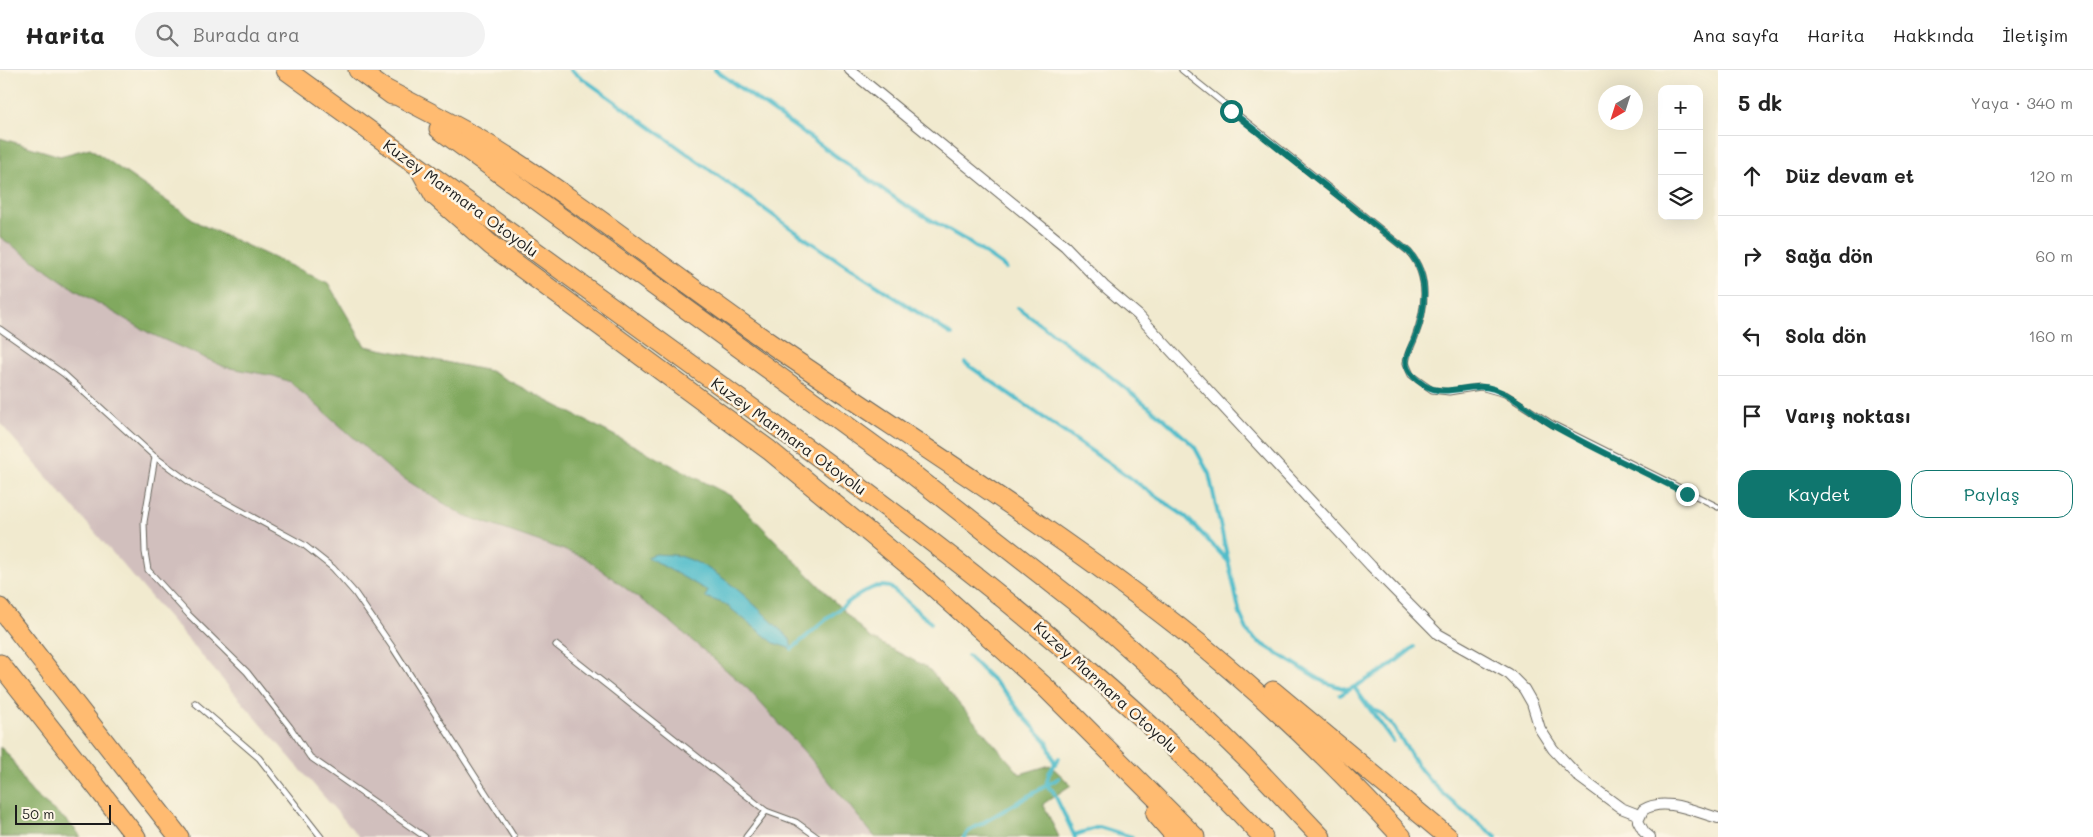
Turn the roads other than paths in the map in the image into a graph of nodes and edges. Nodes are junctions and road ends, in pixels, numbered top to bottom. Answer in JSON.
{"nodes":[{"id":1,"x":286,"y":70,"type":"edge"},
{"id":2,"x":358,"y":70,"type":"edge"},
{"id":3,"x":850,"y":70,"type":"edge"},
{"id":4,"x":1182,"y":70,"type":"edge"},
{"id":5,"x":383,"y":88,"type":"junction"},
{"id":6,"x":419,"y":167,"type":"junction"},
{"id":7,"x":0,"y":329,"type":"edge"},
{"id":8,"x":155,"y":457,"type":"junction"},
{"id":9,"x":1718,"y":507,"type":"edge"},
{"id":10,"x":1063,"y":542,"type":"junction"},
{"id":11,"x":0,"y":608,"type":"edge"},
{"id":12,"x":556,"y":645,"type":"dead end"},
{"id":13,"x":0,"y":664,"type":"edge"},
{"id":14,"x":195,"y":703,"type":"dead end"},
{"id":15,"x":1092,"y":732,"type":"junction"},
{"id":16,"x":766,"y":811,"type":"junction"},
{"id":17,"x":1639,"y":815,"type":"junction"},
{"id":18,"x":1718,"y":818,"type":"edge"},
{"id":19,"x":136,"y":837,"type":"edge"},
{"id":20,"x":179,"y":837,"type":"edge"},
{"id":21,"x":321,"y":837,"type":"edge"},
{"id":22,"x":425,"y":837,"type":"edge"},
{"id":23,"x":514,"y":837,"type":"edge"},
{"id":24,"x":746,"y":837,"type":"edge"},
{"id":25,"x":817,"y":837,"type":"edge"},
{"id":26,"x":1176,"y":837,"type":"edge"},
{"id":27,"x":1195,"y":837,"type":"edge"},
{"id":28,"x":1263,"y":837,"type":"edge"},
{"id":29,"x":1321,"y":837,"type":"edge"},
{"id":30,"x":1402,"y":837,"type":"edge"},
{"id":31,"x":1448,"y":837,"type":"edge"},
{"id":32,"x":1650,"y":837,"type":"edge"}],
"edges":[{"from":1,"to":6,"type":"highway","name":"Kuzey Marmara Otoyolu"},
{"from":2,"to":5,"type":"highway"},
{"from":3,"to":17,"type":"street"},
{"from":4,"to":9,"type":"lane"},
{"from":5,"to":10,"type":"highway"},
{"from":5,"to":29,"type":"highway"},
{"from":6,"to":15,"type":"highway"},
{"from":6,"to":28,"type":"highway","name":"Kuzey Marmara Otoyolu"},
{"from":7,"to":8,"type":"lane"},
{"from":8,"to":22,"type":"lane"},
{"from":8,"to":23,"type":"lane"},
{"from":10,"to":30,"type":"highway"},
{"from":10,"to":31,"type":"highway"},
{"from":11,"to":20,"type":"highway"},
{"from":12,"to":16,"type":"lane"},
{"from":13,"to":19,"type":"highway"},
{"from":14,"to":21,"type":"lane"},
{"from":15,"to":26,"type":"highway"},
{"from":15,"to":27,"type":"highway"},
{"from":16,"to":24,"type":"lane"},
{"from":16,"to":25,"type":"lane"},
{"from":17,"to":18,"type":"street"},
{"from":17,"to":32,"type":"street"}]}
